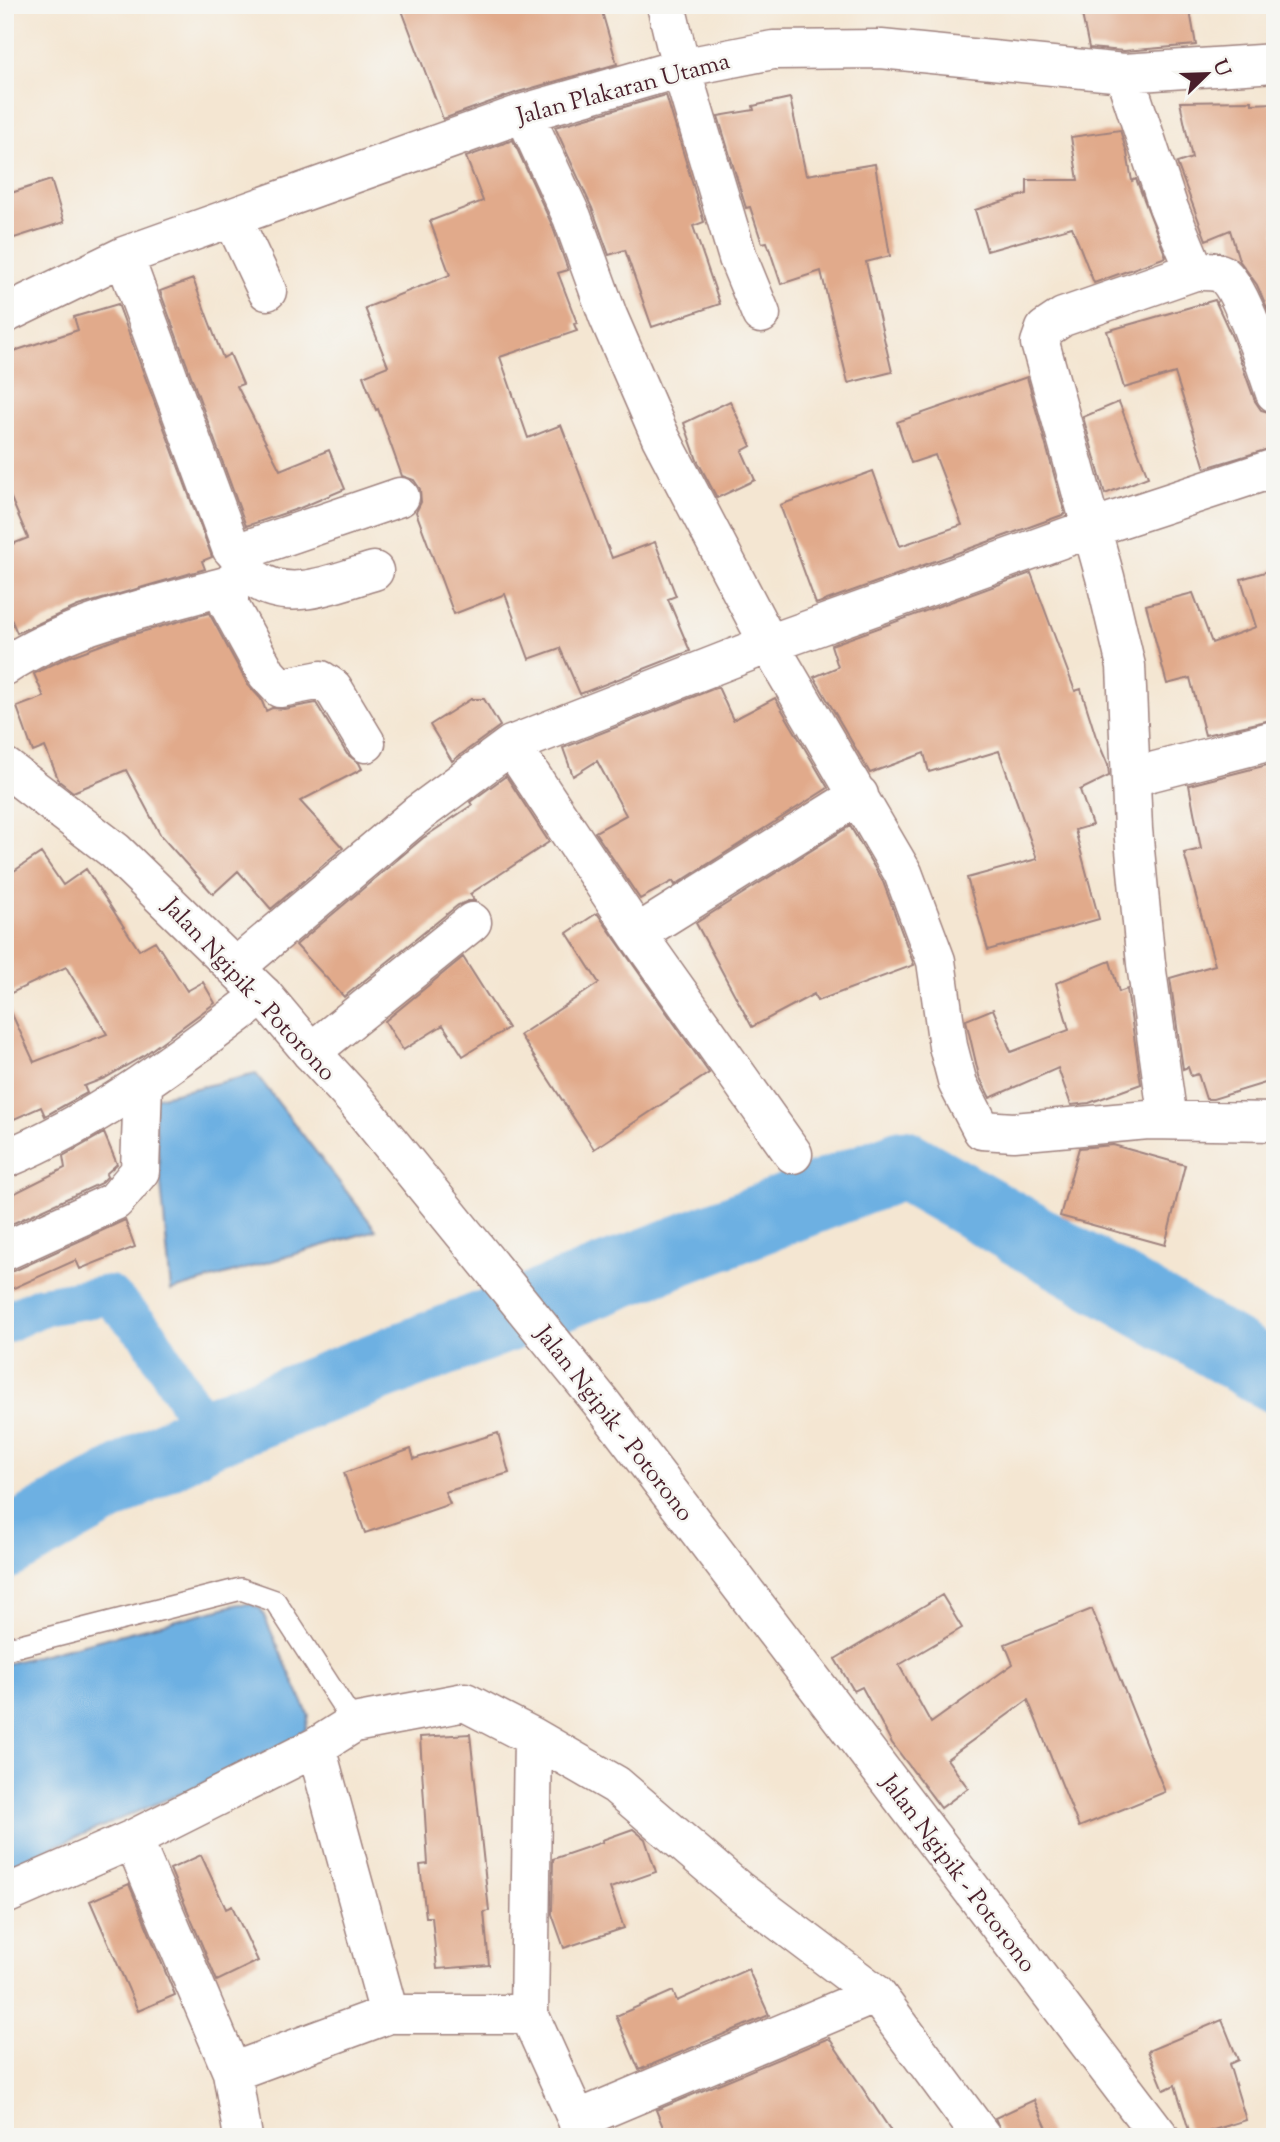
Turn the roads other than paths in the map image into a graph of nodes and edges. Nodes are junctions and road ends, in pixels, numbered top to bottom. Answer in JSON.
{"nodes":[{"id":1,"x":666,"y":5,"type":"edge"},
{"id":2,"x":1275,"y":63,"type":"edge"},
{"id":3,"x":681,"y":68,"type":"junction"},
{"id":4,"x":1124,"y":73,"type":"junction"},
{"id":5,"x":524,"y":113,"type":"junction"},
{"id":6,"x":233,"y":219,"type":"junction"},
{"id":7,"x":124,"y":256,"type":"junction"},
{"id":8,"x":1195,"y":271,"type":"junction"},
{"id":9,"x":267,"y":290,"type":"dead end"},
{"id":10,"x":5,"y":314,"type":"edge"},
{"id":11,"x":761,"y":314,"type":"dead end"},
{"id":12,"x":1275,"y":393,"type":"edge"},
{"id":13,"x":1275,"y":468,"type":"edge"},
{"id":14,"x":400,"y":497,"type":"dead end"},
{"id":15,"x":1092,"y":528,"type":"junction"},
{"id":16,"x":237,"y":569,"type":"junction"},
{"id":17,"x":374,"y":570,"type":"dead end"},
{"id":18,"x":769,"y":644,"type":"junction"},
{"id":19,"x":5,"y":666,"type":"edge"},
{"id":20,"x":1275,"y":740,"type":"edge"},
{"id":21,"x":366,"y":743,"type":"dead end"},
{"id":22,"x":511,"y":745,"type":"junction"},
{"id":23,"x":5,"y":767,"type":"edge"},
{"id":24,"x":1132,"y":777,"type":"junction"},
{"id":25,"x":859,"y":795,"type":"junction"},
{"id":26,"x":472,"y":922,"type":"dead end"},
{"id":27,"x":637,"y":934,"type":"junction"},
{"id":28,"x":236,"y":967,"type":"junction"},
{"id":29,"x":263,"y":995,"type":"junction"},
{"id":30,"x":311,"y":1052,"type":"junction"},
{"id":31,"x":143,"y":1083,"type":"junction"},
{"id":32,"x":1168,"y":1120,"type":"junction"},
{"id":33,"x":1275,"y":1122,"type":"edge"},
{"id":34,"x":793,"y":1154,"type":"dead end"},
{"id":35,"x":5,"y":1159,"type":"edge"},
{"id":36,"x":5,"y":1251,"type":"edge"},
{"id":37,"x":5,"y":1649,"type":"edge"},
{"id":38,"x":354,"y":1723,"type":"junction"},
{"id":39,"x":533,"y":1737,"type":"junction"},
{"id":40,"x":316,"y":1747,"type":"junction"},
{"id":41,"x":133,"y":1839,"type":"junction"},
{"id":42,"x":5,"y":1895,"type":"edge"},
{"id":43,"x":876,"y":1994,"type":"junction"},
{"id":44,"x":388,"y":2014,"type":"junction"},
{"id":45,"x":529,"y":2014,"type":"junction"},
{"id":46,"x":232,"y":2072,"type":"junction"},
{"id":47,"x":579,"y":2128,"type":"edge"},
{"id":48,"x":967,"y":2132,"type":"edge"},
{"id":49,"x":243,"y":2137,"type":"edge"},
{"id":50,"x":1160,"y":2137,"type":"edge"}],
"edges":[{"from":1,"to":3,"type":"street"},
{"from":2,"to":4,"type":"street","name":"Jalan Plakaran Utama"},
{"from":3,"to":4,"type":"street","name":"Jalan Plakaran Utama"},
{"from":3,"to":5,"type":"street","name":"Jalan Plakaran Utama"},
{"from":3,"to":11,"type":"street"},
{"from":4,"to":8,"type":"street"},
{"from":5,"to":6,"type":"street","name":"Jalan Plakaran Utama"},
{"from":5,"to":18,"type":"street"},
{"from":6,"to":7,"type":"street","name":"Jalan Plakaran Utama"},
{"from":6,"to":9,"type":"street"},
{"from":7,"to":10,"type":"street","name":"Jalan Plakaran Utama"},
{"from":7,"to":16,"type":"street"},
{"from":8,"to":12,"type":"street"},
{"from":8,"to":15,"type":"street"},
{"from":13,"to":15,"type":"street"},
{"from":14,"to":16,"type":"street"},
{"from":15,"to":18,"type":"street"},
{"from":15,"to":24,"type":"street"},
{"from":16,"to":17,"type":"street"},
{"from":16,"to":19,"type":"street"},
{"from":16,"to":21,"type":"street"},
{"from":18,"to":22,"type":"street"},
{"from":18,"to":25,"type":"street"},
{"from":20,"to":24,"type":"street"},
{"from":22,"to":27,"type":"street"},
{"from":22,"to":28,"type":"street"},
{"from":23,"to":28,"type":"street","name":"Jalan Ngipik - Potorono"},
{"from":24,"to":32,"type":"street"},
{"from":25,"to":27,"type":"street"},
{"from":25,"to":32,"type":"street"},
{"from":26,"to":30,"type":"street"},
{"from":27,"to":34,"type":"street"},
{"from":28,"to":29,"type":"street","name":"Jalan Ngipik - Potorono"},
{"from":29,"to":30,"type":"street","name":"Jalan Ngipik - Potorono"},
{"from":29,"to":31,"type":"street"},
{"from":30,"to":50,"type":"street","name":"Jalan Ngipik - Potorono"},
{"from":31,"to":35,"type":"street"},
{"from":31,"to":36,"type":"street"},
{"from":32,"to":33,"type":"street"},
{"from":37,"to":38,"type":"lane"},
{"from":38,"to":39,"type":"street"},
{"from":38,"to":40,"type":"street"},
{"from":39,"to":43,"type":"street"},
{"from":39,"to":45,"type":"street"},
{"from":40,"to":41,"type":"street"},
{"from":40,"to":44,"type":"street"},
{"from":41,"to":42,"type":"street"},
{"from":41,"to":46,"type":"street"},
{"from":43,"to":47,"type":"street"},
{"from":43,"to":48,"type":"street"},
{"from":44,"to":45,"type":"street"},
{"from":44,"to":46,"type":"street"},
{"from":45,"to":47,"type":"street"},
{"from":46,"to":49,"type":"street"}]}
